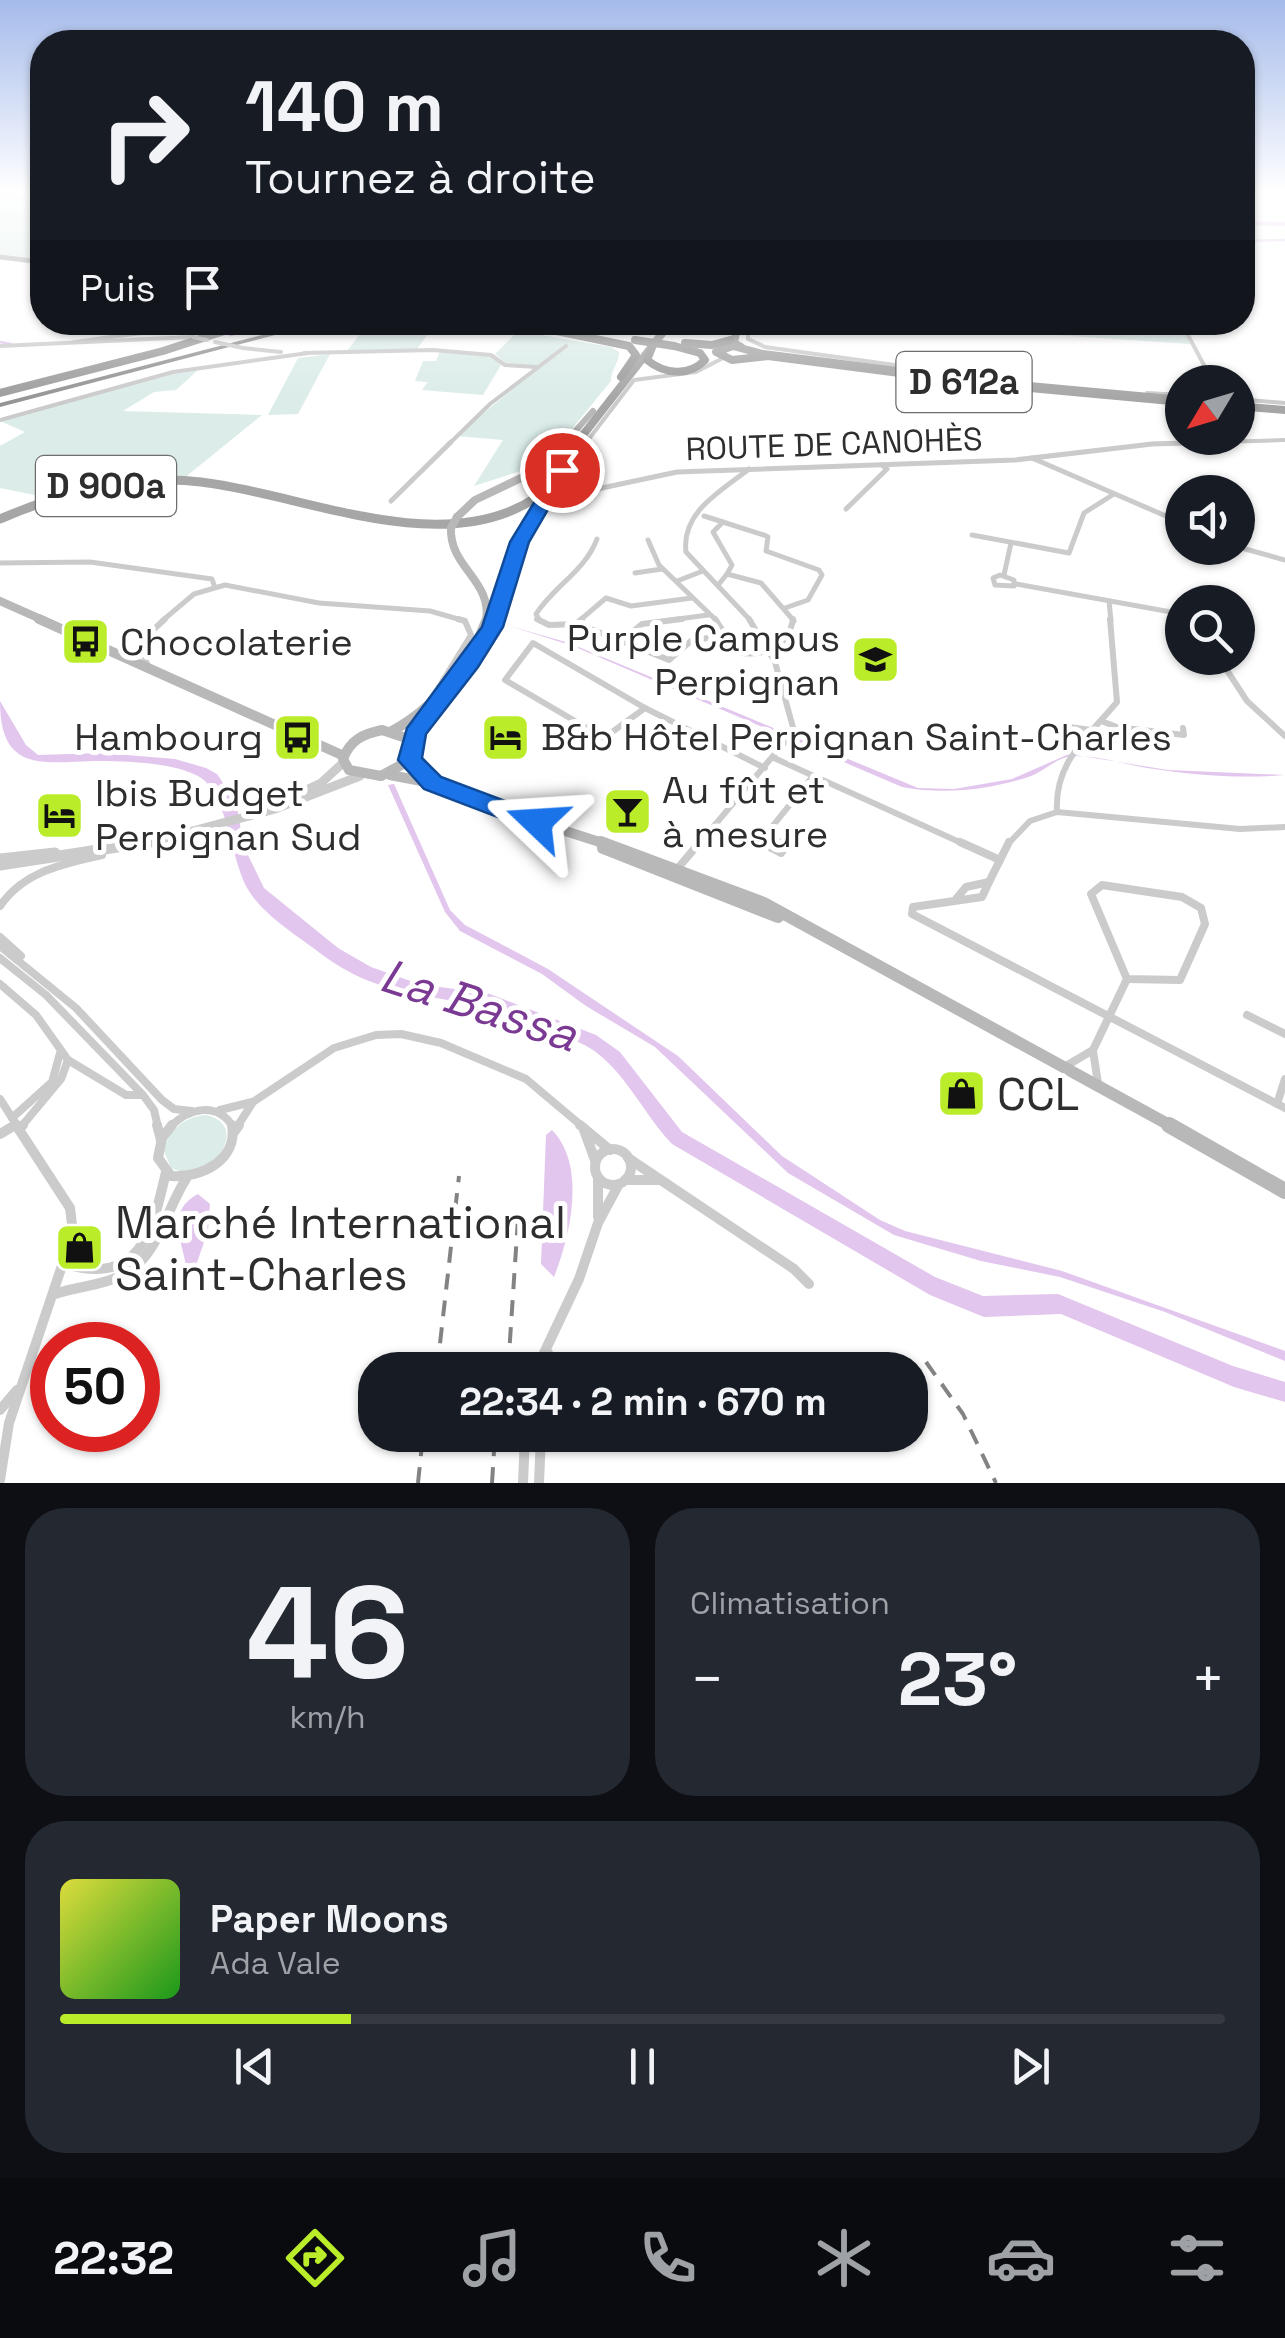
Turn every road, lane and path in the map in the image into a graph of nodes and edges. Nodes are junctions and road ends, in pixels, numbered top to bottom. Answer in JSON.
{"nodes":[{"id":1,"x":126,"y":335,"type":"edge"},
{"id":2,"x":204,"y":335,"type":"edge"},
{"id":3,"x":255,"y":335,"type":"edge"},
{"id":4,"x":267,"y":335,"type":"edge"},
{"id":5,"x":577,"y":335,"type":"edge"},
{"id":6,"x":608,"y":335,"type":"edge"},
{"id":7,"x":614,"y":335,"type":"edge"},
{"id":8,"x":656,"y":335,"type":"edge"},
{"id":9,"x":659,"y":335,"type":"edge"},
{"id":10,"x":730,"y":335,"type":"edge"},
{"id":11,"x":735,"y":335,"type":"edge"},
{"id":12,"x":748,"y":335,"type":"edge"},
{"id":13,"x":1188,"y":335,"type":"edge"},
{"id":14,"x":636,"y":338,"type":"junction"},
{"id":15,"x":671,"y":343,"type":"junction"},
{"id":16,"x":653,"y":345,"type":"junction"},
{"id":17,"x":0,"y":346,"type":"edge"},
{"id":18,"x":70,"y":346,"type":"junction"},
{"id":19,"x":566,"y":346,"type":"dead end"},
{"id":20,"x":724,"y":349,"type":"junction"},
{"id":21,"x":745,"y":352,"type":"junction"},
{"id":22,"x":308,"y":353,"type":"junction"},
{"id":23,"x":1204,"y":365,"type":"edge"},
{"id":24,"x":537,"y":367,"type":"junction"},
{"id":25,"x":620,"y":377,"type":"junction"},
{"id":26,"x":1165,"y":397,"type":"edge"},
{"id":27,"x":0,"y":398,"type":"edge"},
{"id":28,"x":1165,"y":398,"type":"edge"},
{"id":29,"x":1255,"y":404,"type":"edge"},
{"id":30,"x":1285,"y":407,"type":"edge"},
{"id":31,"x":594,"y":411,"type":"junction"},
{"id":32,"x":0,"y":420,"type":"edge"},
{"id":33,"x":584,"y":433,"type":"junction"},
{"id":34,"x":1285,"y":440,"type":"edge"},
{"id":35,"x":1032,"y":458,"type":"junction"},
{"id":36,"x":881,"y":464,"type":"junction"},
{"id":37,"x":750,"y":468,"type":"junction"},
{"id":38,"x":730,"y":469,"type":"junction"},
{"id":39,"x":734,"y":482,"type":"junction"},
{"id":40,"x":1114,"y":494,"type":"junction"},
{"id":41,"x":391,"y":501,"type":"dead end"},
{"id":42,"x":322,"y":505,"type":"junction"},
{"id":43,"x":846,"y":509,"type":"dead end"},
{"id":44,"x":704,"y":516,"type":"dead end"},
{"id":45,"x":1165,"y":516,"type":"edge"},
{"id":46,"x":0,"y":518,"type":"edge"},
{"id":47,"x":723,"y":522,"type":"junction"},
{"id":48,"x":972,"y":535,"type":"dead end"},
{"id":49,"x":597,"y":539,"type":"dead end"},
{"id":50,"x":648,"y":540,"type":"dead end"},
{"id":51,"x":1010,"y":543,"type":"junction"},
{"id":52,"x":1255,"y":552,"type":"edge"},
{"id":53,"x":1285,"y":560,"type":"edge"},
{"id":54,"x":0,"y":563,"type":"edge"},
{"id":55,"x":664,"y":569,"type":"junction"},
{"id":56,"x":704,"y":570,"type":"junction"},
{"id":57,"x":635,"y":573,"type":"dead end"},
{"id":58,"x":727,"y":574,"type":"junction"},
{"id":59,"x":1004,"y":576,"type":"junction"},
{"id":60,"x":676,"y":581,"type":"junction"},
{"id":61,"x":719,"y":584,"type":"junction"},
{"id":62,"x":1016,"y":584,"type":"junction"},
{"id":63,"x":214,"y":585,"type":"junction"},
{"id":64,"x":694,"y":597,"type":"junction"},
{"id":65,"x":0,"y":599,"type":"edge"},
{"id":66,"x":1110,"y":601,"type":"junction"},
{"id":67,"x":785,"y":608,"type":"junction"},
{"id":68,"x":1165,"y":611,"type":"edge"},
{"id":69,"x":710,"y":615,"type":"junction"},
{"id":70,"x":578,"y":624,"type":"junction"},
{"id":71,"x":724,"y":634,"type":"junction"},
{"id":72,"x":620,"y":642,"type":"junction"},
{"id":73,"x":772,"y":651,"type":"junction"},
{"id":74,"x":148,"y":666,"type":"junction"},
{"id":75,"x":1231,"y":675,"type":"edge"},
{"id":76,"x":428,"y":705,"type":"junction"},
{"id":77,"x":645,"y":708,"type":"junction"},
{"id":78,"x":1101,"y":721,"type":"junction"},
{"id":79,"x":1055,"y":726,"type":"dead end"},
{"id":80,"x":1183,"y":728,"type":"dead end"},
{"id":81,"x":392,"y":731,"type":"junction"},
{"id":82,"x":1092,"y":731,"type":"junction"},
{"id":83,"x":299,"y":733,"type":"junction"},
{"id":84,"x":1285,"y":736,"type":"edge"},
{"id":85,"x":352,"y":742,"type":"junction"},
{"id":86,"x":413,"y":746,"type":"junction"},
{"id":87,"x":774,"y":758,"type":"junction"},
{"id":88,"x":344,"y":759,"type":"junction"},
{"id":89,"x":410,"y":760,"type":"junction"},
{"id":90,"x":765,"y":768,"type":"junction"},
{"id":91,"x":390,"y":775,"type":"junction"},
{"id":92,"x":360,"y":776,"type":"junction"},
{"id":93,"x":812,"y":776,"type":"junction"},
{"id":94,"x":432,"y":783,"type":"junction"},
{"id":95,"x":1057,"y":812,"type":"junction"},
{"id":96,"x":247,"y":814,"type":"junction"},
{"id":97,"x":219,"y":822,"type":"junction"},
{"id":98,"x":1285,"y":827,"type":"edge"},
{"id":99,"x":765,"y":836,"type":"dead end"},
{"id":100,"x":127,"y":848,"type":"junction"},
{"id":101,"x":1000,"y":860,"type":"junction"},
{"id":102,"x":0,"y":862,"type":"edge"},
{"id":103,"x":675,"y":872,"type":"junction"},
{"id":104,"x":0,"y":906,"type":"edge"},
{"id":105,"x":0,"y":936,"type":"edge"},
{"id":106,"x":0,"y":946,"type":"edge"},
{"id":107,"x":0,"y":958,"type":"edge"},
{"id":108,"x":1127,"y":979,"type":"junction"},
{"id":109,"x":0,"y":984,"type":"edge"},
{"id":110,"x":62,"y":995,"type":"junction"},
{"id":111,"x":1247,"y":1015,"type":"dead end"},
{"id":112,"x":1109,"y":1017,"type":"junction"},
{"id":113,"x":1004,"y":1033,"type":"junction"},
{"id":114,"x":1285,"y":1034,"type":"edge"},
{"id":115,"x":1093,"y":1050,"type":"junction"},
{"id":116,"x":64,"y":1056,"type":"junction"},
{"id":117,"x":1066,"y":1066,"type":"junction"},
{"id":118,"x":1285,"y":1079,"type":"edge"},
{"id":119,"x":1098,"y":1084,"type":"junction"},
{"id":120,"x":143,"y":1095,"type":"junction"},
{"id":121,"x":0,"y":1099,"type":"edge"},
{"id":122,"x":253,"y":1102,"type":"junction"},
{"id":123,"x":1281,"y":1106,"type":"edge"},
{"id":124,"x":219,"y":1110,"type":"junction"},
{"id":125,"x":192,"y":1111,"type":"junction"},
{"id":126,"x":1155,"y":1119,"type":"junction"},
{"id":127,"x":16,"y":1124,"type":"junction"},
{"id":128,"x":584,"y":1129,"type":"junction"},
{"id":129,"x":234,"y":1132,"type":"junction"},
{"id":130,"x":0,"y":1134,"type":"edge"},
{"id":131,"x":161,"y":1140,"type":"junction"},
{"id":132,"x":610,"y":1150,"type":"junction"},
{"id":133,"x":628,"y":1158,"type":"junction"},
{"id":134,"x":596,"y":1162,"type":"junction"},
{"id":135,"x":166,"y":1172,"type":"junction"},
{"id":136,"x":598,"y":1178,"type":"junction"},
{"id":137,"x":186,"y":1179,"type":"junction"},
{"id":138,"x":622,"y":1182,"type":"junction"},
{"id":139,"x":666,"y":1182,"type":"junction"},
{"id":140,"x":1285,"y":1192,"type":"edge"},
{"id":141,"x":598,"y":1223,"type":"junction"},
{"id":142,"x":64,"y":1264,"type":"junction"},
{"id":143,"x":809,"y":1284,"type":"dead end"},
{"id":144,"x":54,"y":1295,"type":"junction"},
{"id":145,"x":550,"y":1346,"type":"junction"},
{"id":146,"x":546,"y":1352,"type":"edge"},
{"id":147,"x":549,"y":1352,"type":"edge"},
{"id":148,"x":20,"y":1384,"type":"junction"},
{"id":149,"x":0,"y":1410,"type":"edge"},
{"id":150,"x":525,"y":1452,"type":"edge"},
{"id":151,"x":540,"y":1452,"type":"edge"},
{"id":152,"x":0,"y":1461,"type":"edge"},
{"id":153,"x":0,"y":1479,"type":"edge"},
{"id":154,"x":523,"y":1483,"type":"edge"},
{"id":155,"x":539,"y":1483,"type":"edge"}],
"edges":[{"from":1,"to":18,"type":"street"},
{"from":2,"to":27,"type":"highway"},
{"from":3,"to":27,"type":"highway"},
{"from":4,"to":27,"type":"highway"},
{"from":5,"to":25,"type":"highway"},
{"from":6,"to":14,"type":"highway"},
{"from":7,"to":14,"type":"highway"},
{"from":8,"to":25,"type":"main road","number":"D 900a"},
{"from":9,"to":16,"type":"main road","number":"D 900a"},
{"from":10,"to":20,"type":"main road"},
{"from":11,"to":21,"type":"main road"},
{"from":12,"to":26,"type":"street"},
{"from":13,"to":23,"type":"street"},
{"from":14,"to":15,"type":"highway","bridge":true},
{"from":15,"to":16,"type":"highway"},
{"from":15,"to":20,"type":"highway"},
{"from":15,"to":20,"type":"highway"},
{"from":16,"to":33,"type":"main road","number":"D 900a"},
{"from":17,"to":18,"type":"street"},
{"from":18,"to":22,"type":"street","bridge":true},
{"from":19,"to":24,"type":"street"},
{"from":20,"to":21,"type":"main road"},
{"from":20,"to":21,"type":"main road"},
{"from":20,"to":38,"type":"street","name":"ROUTE DE CANOHÈS"},
{"from":21,"to":28,"type":"main road","number":"D 612a"},
{"from":22,"to":24,"type":"street"},
{"from":22,"to":32,"type":"street"},
{"from":24,"to":41,"type":"street"},
{"from":25,"to":31,"type":"main road","number":"D 900a"},
{"from":29,"to":30,"type":"main road"},
{"from":31,"to":42,"type":"main road","number":"D 900a"},
{"from":31,"to":76,"type":"main road","bridge":true},
{"from":33,"to":42,"type":"main road","number":"D 900a"},
{"from":33,"to":86,"type":"main road"},
{"from":34,"to":35,"type":"street","name":"ROUTE DE CANOHÈS"},
{"from":35,"to":36,"type":"street","name":"ROUTE DE CANOHÈS"},
{"from":35,"to":40,"type":"street"},
{"from":36,"to":37,"type":"street","name":"ROUTE DE CANOHÈS"},
{"from":36,"to":43,"type":"street"},
{"from":37,"to":38,"type":"street","name":"ROUTE DE CANOHÈS"},
{"from":37,"to":39,"type":"street"},
{"from":38,"to":39,"type":"street"},
{"from":39,"to":56,"type":"street"},
{"from":40,"to":45,"type":"street"},
{"from":40,"to":51,"type":"street"},
{"from":42,"to":46,"type":"main road","number":"D 900a"},
{"from":44,"to":47,"type":"street"},
{"from":47,"to":58,"type":"street"},
{"from":47,"to":67,"type":"street"},
{"from":48,"to":51,"type":"street"},
{"from":49,"to":70,"type":"street"},
{"from":50,"to":55,"type":"street"},
{"from":51,"to":59,"type":"street"},
{"from":52,"to":53,"type":"street"},
{"from":54,"to":63,"type":"street"},
{"from":55,"to":57,"type":"street"},
{"from":55,"to":60,"type":"street"},
{"from":56,"to":60,"type":"street"},
{"from":56,"to":61,"type":"street"},
{"from":58,"to":61,"type":"street"},
{"from":58,"to":67,"type":"street"},
{"from":59,"to":62,"type":"street"},
{"from":59,"to":62,"type":"street"},
{"from":60,"to":64,"type":"street"},
{"from":61,"to":73,"type":"street"},
{"from":62,"to":66,"type":"street"},
{"from":63,"to":74,"type":"street"},
{"from":63,"to":76,"type":"street"},
{"from":64,"to":69,"type":"street"},
{"from":64,"to":70,"type":"street"},
{"from":65,"to":74,"type":"main road"},
{"from":66,"to":68,"type":"street"},
{"from":66,"to":78,"type":"street"},
{"from":67,"to":73,"type":"street"},
{"from":69,"to":71,"type":"street"},
{"from":69,"to":72,"type":"street"},
{"from":70,"to":72,"type":"street"},
{"from":71,"to":72,"type":"street"},
{"from":71,"to":73,"type":"street"},
{"from":73,"to":87,"type":"street"},
{"from":74,"to":83,"type":"main road"},
{"from":75,"to":84,"type":"street"},
{"from":76,"to":81,"type":"main road"},
{"from":77,"to":77,"type":"street"},
{"from":77,"to":90,"type":"street"},
{"from":78,"to":80,"type":"street"},
{"from":78,"to":82,"type":"street"},
{"from":79,"to":82,"type":"street"},
{"from":81,"to":85,"type":"main road"},
{"from":81,"to":86,"type":"main road"},
{"from":82,"to":95,"type":"street"},
{"from":83,"to":85,"type":"main road"},
{"from":83,"to":88,"type":"main road"},
{"from":85,"to":88,"type":"main road"},
{"from":86,"to":89,"type":"main road"},
{"from":87,"to":90,"type":"street"},
{"from":87,"to":93,"type":"street"},
{"from":88,"to":92,"type":"main road"},
{"from":88,"to":96,"type":"street"},
{"from":89,"to":91,"type":"main road"},
{"from":89,"to":94,"type":"main road"},
{"from":90,"to":103,"type":"street"},
{"from":91,"to":92,"type":"main road"},
{"from":91,"to":94,"type":"main road"},
{"from":92,"to":96,"type":"street"},
{"from":93,"to":99,"type":"street"},
{"from":93,"to":101,"type":"street"},
{"from":94,"to":103,"type":"main road"},
{"from":95,"to":98,"type":"street"},
{"from":95,"to":101,"type":"street"},
{"from":96,"to":97,"type":"street"},
{"from":97,"to":100,"type":"street"},
{"from":97,"to":102,"type":"street"},
{"from":100,"to":102,"type":"street"},
{"from":100,"to":104,"type":"street"},
{"from":101,"to":112,"type":"street"},
{"from":103,"to":113,"type":"main road"},
{"from":105,"to":110,"type":"street"},
{"from":106,"to":110,"type":"street"},
{"from":107,"to":120,"type":"street"},
{"from":108,"to":108,"type":"street"},
{"from":108,"to":112,"type":"street"},
{"from":109,"to":116,"type":"street"},
{"from":110,"to":125,"type":"street"},
{"from":111,"to":114,"type":"street"},
{"from":112,"to":115,"type":"street"},
{"from":112,"to":123,"type":"street"},
{"from":113,"to":117,"type":"main road"},
{"from":113,"to":126,"type":"main road"},
{"from":115,"to":117,"type":"street"},
{"from":115,"to":119,"type":"street"},
{"from":116,"to":120,"type":"street"},
{"from":116,"to":127,"type":"street"},
{"from":117,"to":119,"type":"main road"},
{"from":118,"to":123,"type":"street"},
{"from":119,"to":126,"type":"main road"},
{"from":120,"to":131,"type":"street"},
{"from":121,"to":127,"type":"street"},
{"from":122,"to":124,"type":"street"},
{"from":122,"to":128,"type":"street"},
{"from":122,"to":129,"type":"street"},
{"from":124,"to":125,"type":"street"},
{"from":124,"to":129,"type":"street"},
{"from":125,"to":131,"type":"street"},
{"from":126,"to":140,"type":"main road"},
{"from":127,"to":130,"type":"street"},
{"from":127,"to":142,"type":"street"},
{"from":128,"to":132,"type":"street"},
{"from":128,"to":134,"type":"street"},
{"from":129,"to":137,"type":"street"},
{"from":131,"to":135,"type":"street"},
{"from":132,"to":133,"type":"street"},
{"from":132,"to":134,"type":"street"},
{"from":133,"to":138,"type":"street"},
{"from":133,"to":139,"type":"street"},
{"from":134,"to":136,"type":"street"},
{"from":135,"to":137,"type":"street"},
{"from":135,"to":142,"type":"street"},
{"from":136,"to":138,"type":"street"},
{"from":136,"to":141,"type":"street"},
{"from":137,"to":144,"type":"street"},
{"from":138,"to":139,"type":"street"},
{"from":138,"to":141,"type":"street"},
{"from":139,"to":143,"type":"street"},
{"from":141,"to":145,"type":"street"},
{"from":142,"to":144,"type":"street"},
{"from":144,"to":148,"type":"street"},
{"from":145,"to":146,"type":"street"},
{"from":145,"to":147,"type":"street"},
{"from":148,"to":149,"type":"street"},
{"from":148,"to":153,"type":"street"},
{"from":150,"to":154,"type":"street"},
{"from":151,"to":155,"type":"street"},
{"from":152,"to":153,"type":"street"}]}
